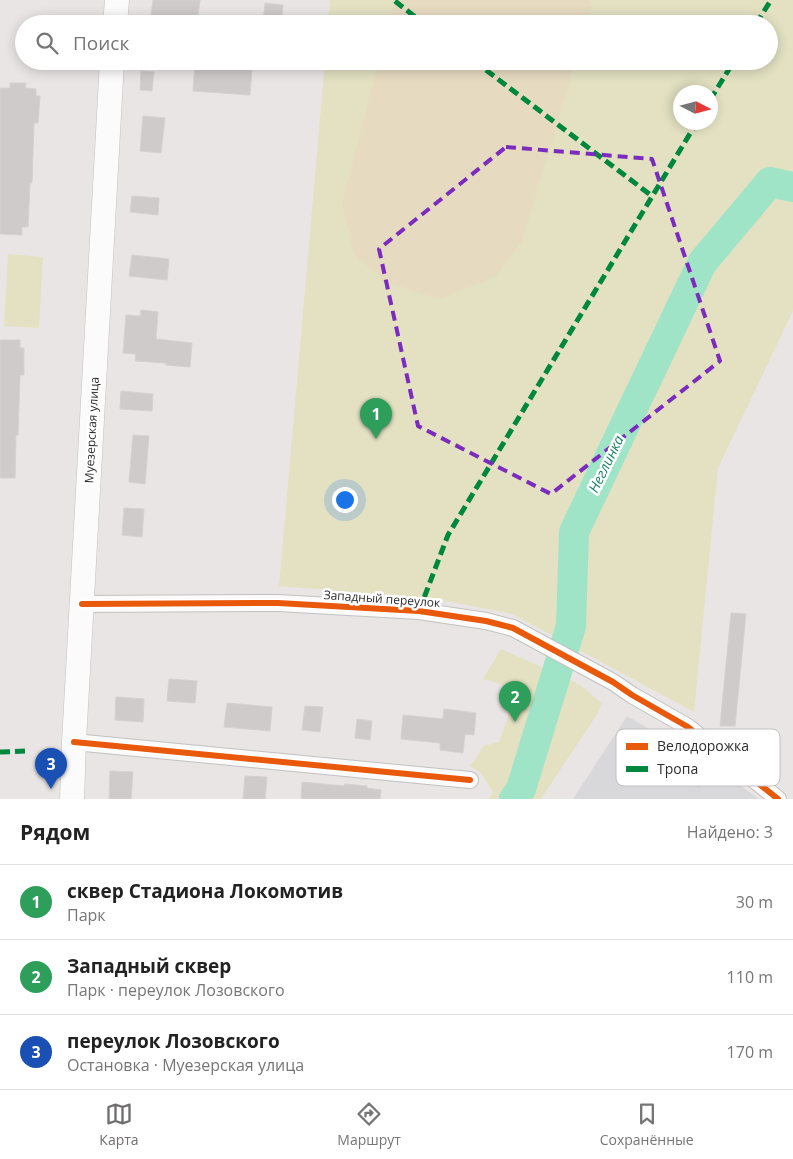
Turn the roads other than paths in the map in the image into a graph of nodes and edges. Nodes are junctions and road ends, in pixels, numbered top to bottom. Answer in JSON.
{"nodes":[{"id":1,"x":117,"y":0,"type":"edge"},
{"id":2,"x":115,"y":15,"type":"edge"},
{"id":3,"x":112,"y":70,"type":"edge"},
{"id":4,"x":82,"y":604,"type":"junction"},
{"id":5,"x":690,"y":729,"type":"edge"},
{"id":6,"x":74,"y":742,"type":"junction"},
{"id":7,"x":470,"y":780,"type":"dead end"},
{"id":8,"x":762,"y":786,"type":"edge"},
{"id":9,"x":72,"y":799,"type":"edge"},
{"id":10,"x":778,"y":799,"type":"edge"}],
"edges":[{"from":1,"to":2,"type":"main road"},
{"from":3,"to":4,"type":"main road","name":"Муезерская улица"},
{"from":4,"to":5,"type":"street","name":"Западный переулок"},
{"from":4,"to":6,"type":"main road","name":"Муезерская улица"},
{"from":6,"to":7,"type":"street"},
{"from":6,"to":9,"type":"main road","name":"Муезерская улица"},
{"from":8,"to":10,"type":"street","name":"Западный переулок"}]}
